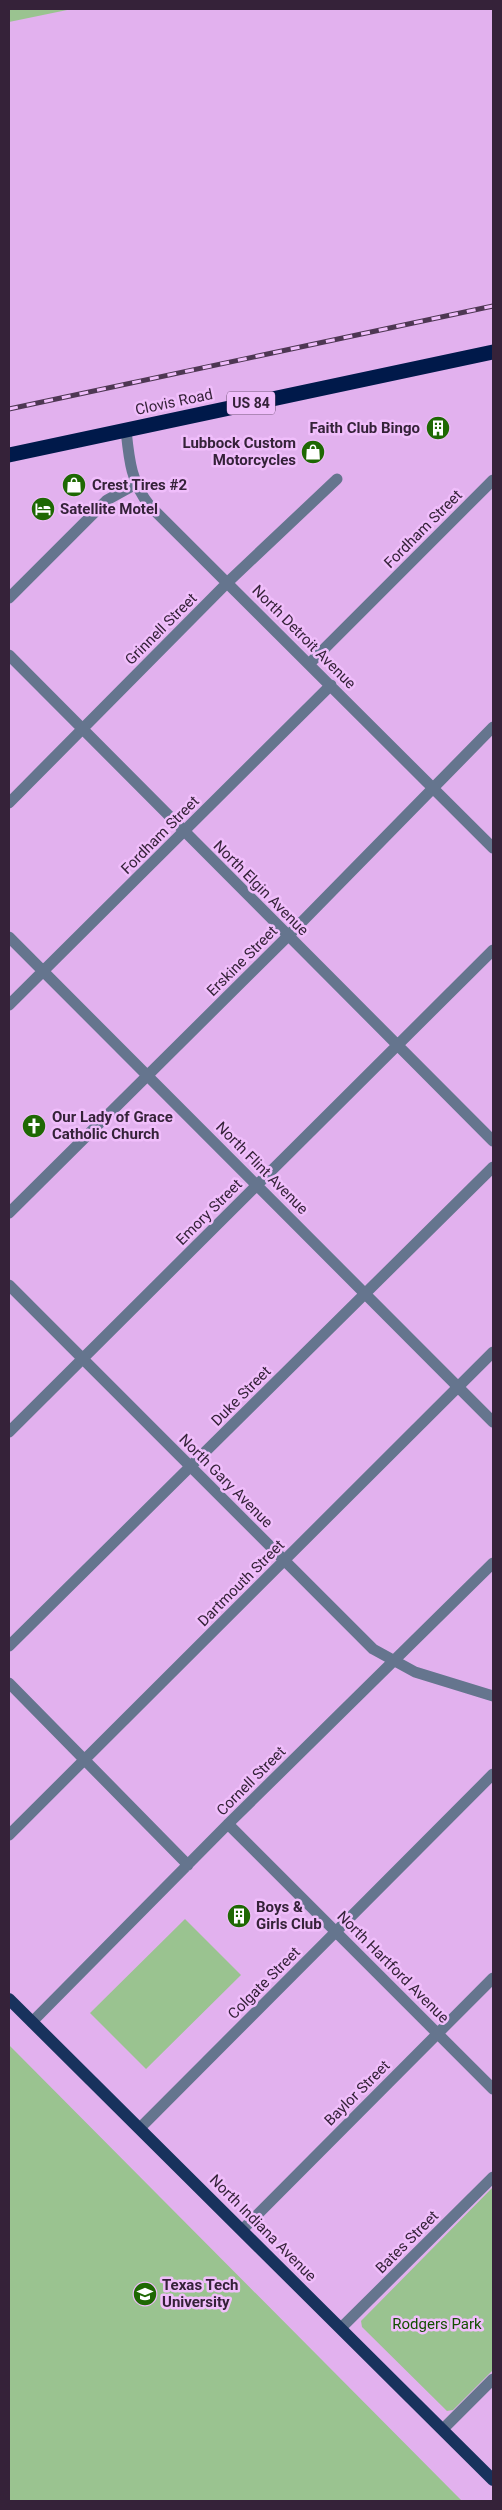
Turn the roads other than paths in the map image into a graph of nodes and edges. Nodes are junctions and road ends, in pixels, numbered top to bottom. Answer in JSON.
{"nodes":[{"id":1,"x":493,"y":352,"type":"edge"},
{"id":2,"x":126,"y":430,"type":"junction"},
{"id":3,"x":9,"y":455,"type":"edge"},
{"id":4,"x":337,"y":479,"type":"dead end"},
{"id":5,"x":493,"y":480,"type":"edge"},
{"id":6,"x":136,"y":484,"type":"junction"},
{"id":7,"x":228,"y":582,"type":"junction"},
{"id":8,"x":9,"y":598,"type":"edge"},
{"id":9,"x":9,"y":655,"type":"edge"},
{"id":10,"x":310,"y":663,"type":"junction"},
{"id":11,"x":331,"y":685,"type":"junction"},
{"id":12,"x":493,"y":728,"type":"edge"},
{"id":13,"x":82,"y":730,"type":"junction"},
{"id":14,"x":434,"y":788,"type":"junction"},
{"id":15,"x":9,"y":803,"type":"edge"},
{"id":16,"x":185,"y":832,"type":"junction"},
{"id":17,"x":493,"y":848,"type":"edge"},
{"id":18,"x":288,"y":936,"type":"junction"},
{"id":19,"x":9,"y":937,"type":"edge"},
{"id":20,"x":493,"y":950,"type":"edge"},
{"id":21,"x":42,"y":971,"type":"junction"},
{"id":22,"x":9,"y":1005,"type":"edge"},
{"id":23,"x":398,"y":1045,"type":"junction"},
{"id":24,"x":148,"y":1076,"type":"junction"},
{"id":25,"x":493,"y":1141,"type":"edge"},
{"id":26,"x":493,"y":1167,"type":"edge"},
{"id":27,"x":257,"y":1185,"type":"junction"},
{"id":28,"x":9,"y":1213,"type":"edge"},
{"id":29,"x":9,"y":1285,"type":"edge"},
{"id":30,"x":366,"y":1294,"type":"junction"},
{"id":31,"x":493,"y":1352,"type":"edge"},
{"id":32,"x":83,"y":1359,"type":"junction"},
{"id":33,"x":458,"y":1387,"type":"junction"},
{"id":34,"x":493,"y":1422,"type":"edge"},
{"id":35,"x":9,"y":1432,"type":"edge"},
{"id":36,"x":191,"y":1467,"type":"junction"},
{"id":37,"x":285,"y":1561,"type":"junction"},
{"id":38,"x":493,"y":1563,"type":"edge"},
{"id":39,"x":9,"y":1646,"type":"edge"},
{"id":40,"x":393,"y":1662,"type":"junction"},
{"id":41,"x":9,"y":1684,"type":"edge"},
{"id":42,"x":493,"y":1696,"type":"edge"},
{"id":43,"x":84,"y":1760,"type":"junction"},
{"id":44,"x":493,"y":1774,"type":"edge"},
{"id":45,"x":228,"y":1824,"type":"junction"},
{"id":46,"x":9,"y":1835,"type":"edge"},
{"id":47,"x":188,"y":1865,"type":"junction"},
{"id":48,"x":337,"y":1932,"type":"junction"},
{"id":49,"x":493,"y":1978,"type":"edge"},
{"id":50,"x":9,"y":1999,"type":"edge"},
{"id":51,"x":32,"y":2022,"type":"junction"},
{"id":52,"x":438,"y":2033,"type":"junction"},
{"id":53,"x":493,"y":2089,"type":"edge"},
{"id":54,"x":140,"y":2128,"type":"junction"},
{"id":55,"x":493,"y":2177,"type":"edge"},
{"id":56,"x":242,"y":2230,"type":"junction"},
{"id":57,"x":341,"y":2328,"type":"junction"},
{"id":58,"x":493,"y":2379,"type":"edge"},
{"id":59,"x":442,"y":2429,"type":"junction"},
{"id":60,"x":493,"y":2480,"type":"edge"}],
"edges":[{"from":1,"to":2,"type":"highway","name":"Clovis Road","number":"US 84"},
{"from":2,"to":3,"type":"highway","name":"Clovis Road","number":"US 84"},
{"from":2,"to":6,"type":"street","name":"North Detroit Avenue"},
{"from":4,"to":7,"type":"street","name":"Grinnell Street"},
{"from":5,"to":10,"type":"street","name":"Fordham Street"},
{"from":6,"to":7,"type":"street","name":"North Detroit Avenue"},
{"from":6,"to":8,"type":"street"},
{"from":7,"to":10,"type":"street","name":"North Detroit Avenue"},
{"from":7,"to":13,"type":"street","name":"Grinnell Street"},
{"from":9,"to":13,"type":"street","name":"North Elgin Avenue"},
{"from":10,"to":11,"type":"street","name":"North Detroit Avenue"},
{"from":11,"to":14,"type":"street","name":"North Detroit Avenue"},
{"from":11,"to":16,"type":"street","name":"Fordham Street"},
{"from":12,"to":14,"type":"street","name":"Erskine Street"},
{"from":13,"to":15,"type":"street","name":"Grinnell Street"},
{"from":13,"to":16,"type":"street","name":"North Elgin Avenue"},
{"from":14,"to":17,"type":"street","name":"North Detroit Avenue"},
{"from":14,"to":18,"type":"street","name":"Erskine Street"},
{"from":16,"to":18,"type":"street","name":"North Elgin Avenue"},
{"from":16,"to":21,"type":"street","name":"Fordham Street"},
{"from":18,"to":23,"type":"street","name":"North Elgin Avenue"},
{"from":18,"to":24,"type":"street","name":"Erskine Street"},
{"from":19,"to":21,"type":"street","name":"North Flint Avenue"},
{"from":20,"to":23,"type":"street","name":"Emory Street"},
{"from":21,"to":22,"type":"street","name":"Fordham Street"},
{"from":21,"to":24,"type":"street","name":"North Flint Avenue"},
{"from":23,"to":25,"type":"street","name":"North Elgin Avenue"},
{"from":23,"to":27,"type":"street","name":"Emory Street"},
{"from":24,"to":27,"type":"street","name":"North Flint Avenue"},
{"from":24,"to":28,"type":"street","name":"Erskine Street"},
{"from":26,"to":30,"type":"street","name":"Duke Street"},
{"from":27,"to":30,"type":"street","name":"North Flint Avenue"},
{"from":27,"to":32,"type":"street","name":"Emory Street"},
{"from":29,"to":32,"type":"street","name":"North Gary Avenue"},
{"from":30,"to":33,"type":"street","name":"North Flint Avenue"},
{"from":30,"to":36,"type":"street","name":"Duke Street"},
{"from":31,"to":33,"type":"street","name":"Dartmouth Street"},
{"from":32,"to":35,"type":"street","name":"Emory Street"},
{"from":32,"to":36,"type":"street","name":"North Gary Avenue"},
{"from":33,"to":34,"type":"street","name":"North Flint Avenue"},
{"from":33,"to":37,"type":"street","name":"Dartmouth Street"},
{"from":36,"to":37,"type":"street","name":"North Gary Avenue"},
{"from":36,"to":39,"type":"street","name":"Duke Street"},
{"from":37,"to":40,"type":"street","name":"North Gary Avenue"},
{"from":37,"to":43,"type":"street","name":"Dartmouth Street"},
{"from":38,"to":40,"type":"street","name":"Cornell Street"},
{"from":40,"to":42,"type":"street","name":"North Gary Avenue"},
{"from":40,"to":45,"type":"street","name":"Cornell Street"},
{"from":41,"to":43,"type":"street"},
{"from":43,"to":46,"type":"street","name":"Dartmouth Street"},
{"from":43,"to":47,"type":"street"},
{"from":44,"to":48,"type":"street","name":"Colgate Street"},
{"from":45,"to":47,"type":"street","name":"Cornell Street"},
{"from":45,"to":48,"type":"street","name":"North Hartford Avenue"},
{"from":47,"to":51,"type":"street","name":"Cornell Street"},
{"from":48,"to":52,"type":"street","name":"North Hartford Avenue"},
{"from":48,"to":54,"type":"street","name":"Colgate Street"},
{"from":49,"to":52,"type":"street","name":"Baylor Street"},
{"from":50,"to":51,"type":"main road","name":"North Indiana Avenue"},
{"from":51,"to":54,"type":"main road","name":"North Indiana Avenue"},
{"from":52,"to":53,"type":"street","name":"North Hartford Avenue"},
{"from":52,"to":56,"type":"street","name":"Baylor Street"},
{"from":54,"to":56,"type":"main road","name":"North Indiana Avenue"},
{"from":55,"to":57,"type":"street","name":"Bates Street"},
{"from":56,"to":57,"type":"main road","name":"North Indiana Avenue"},
{"from":57,"to":59,"type":"main road","name":"North Indiana Avenue"},
{"from":58,"to":59,"type":"street"},
{"from":59,"to":60,"type":"main road","name":"North Indiana Avenue"}]}
